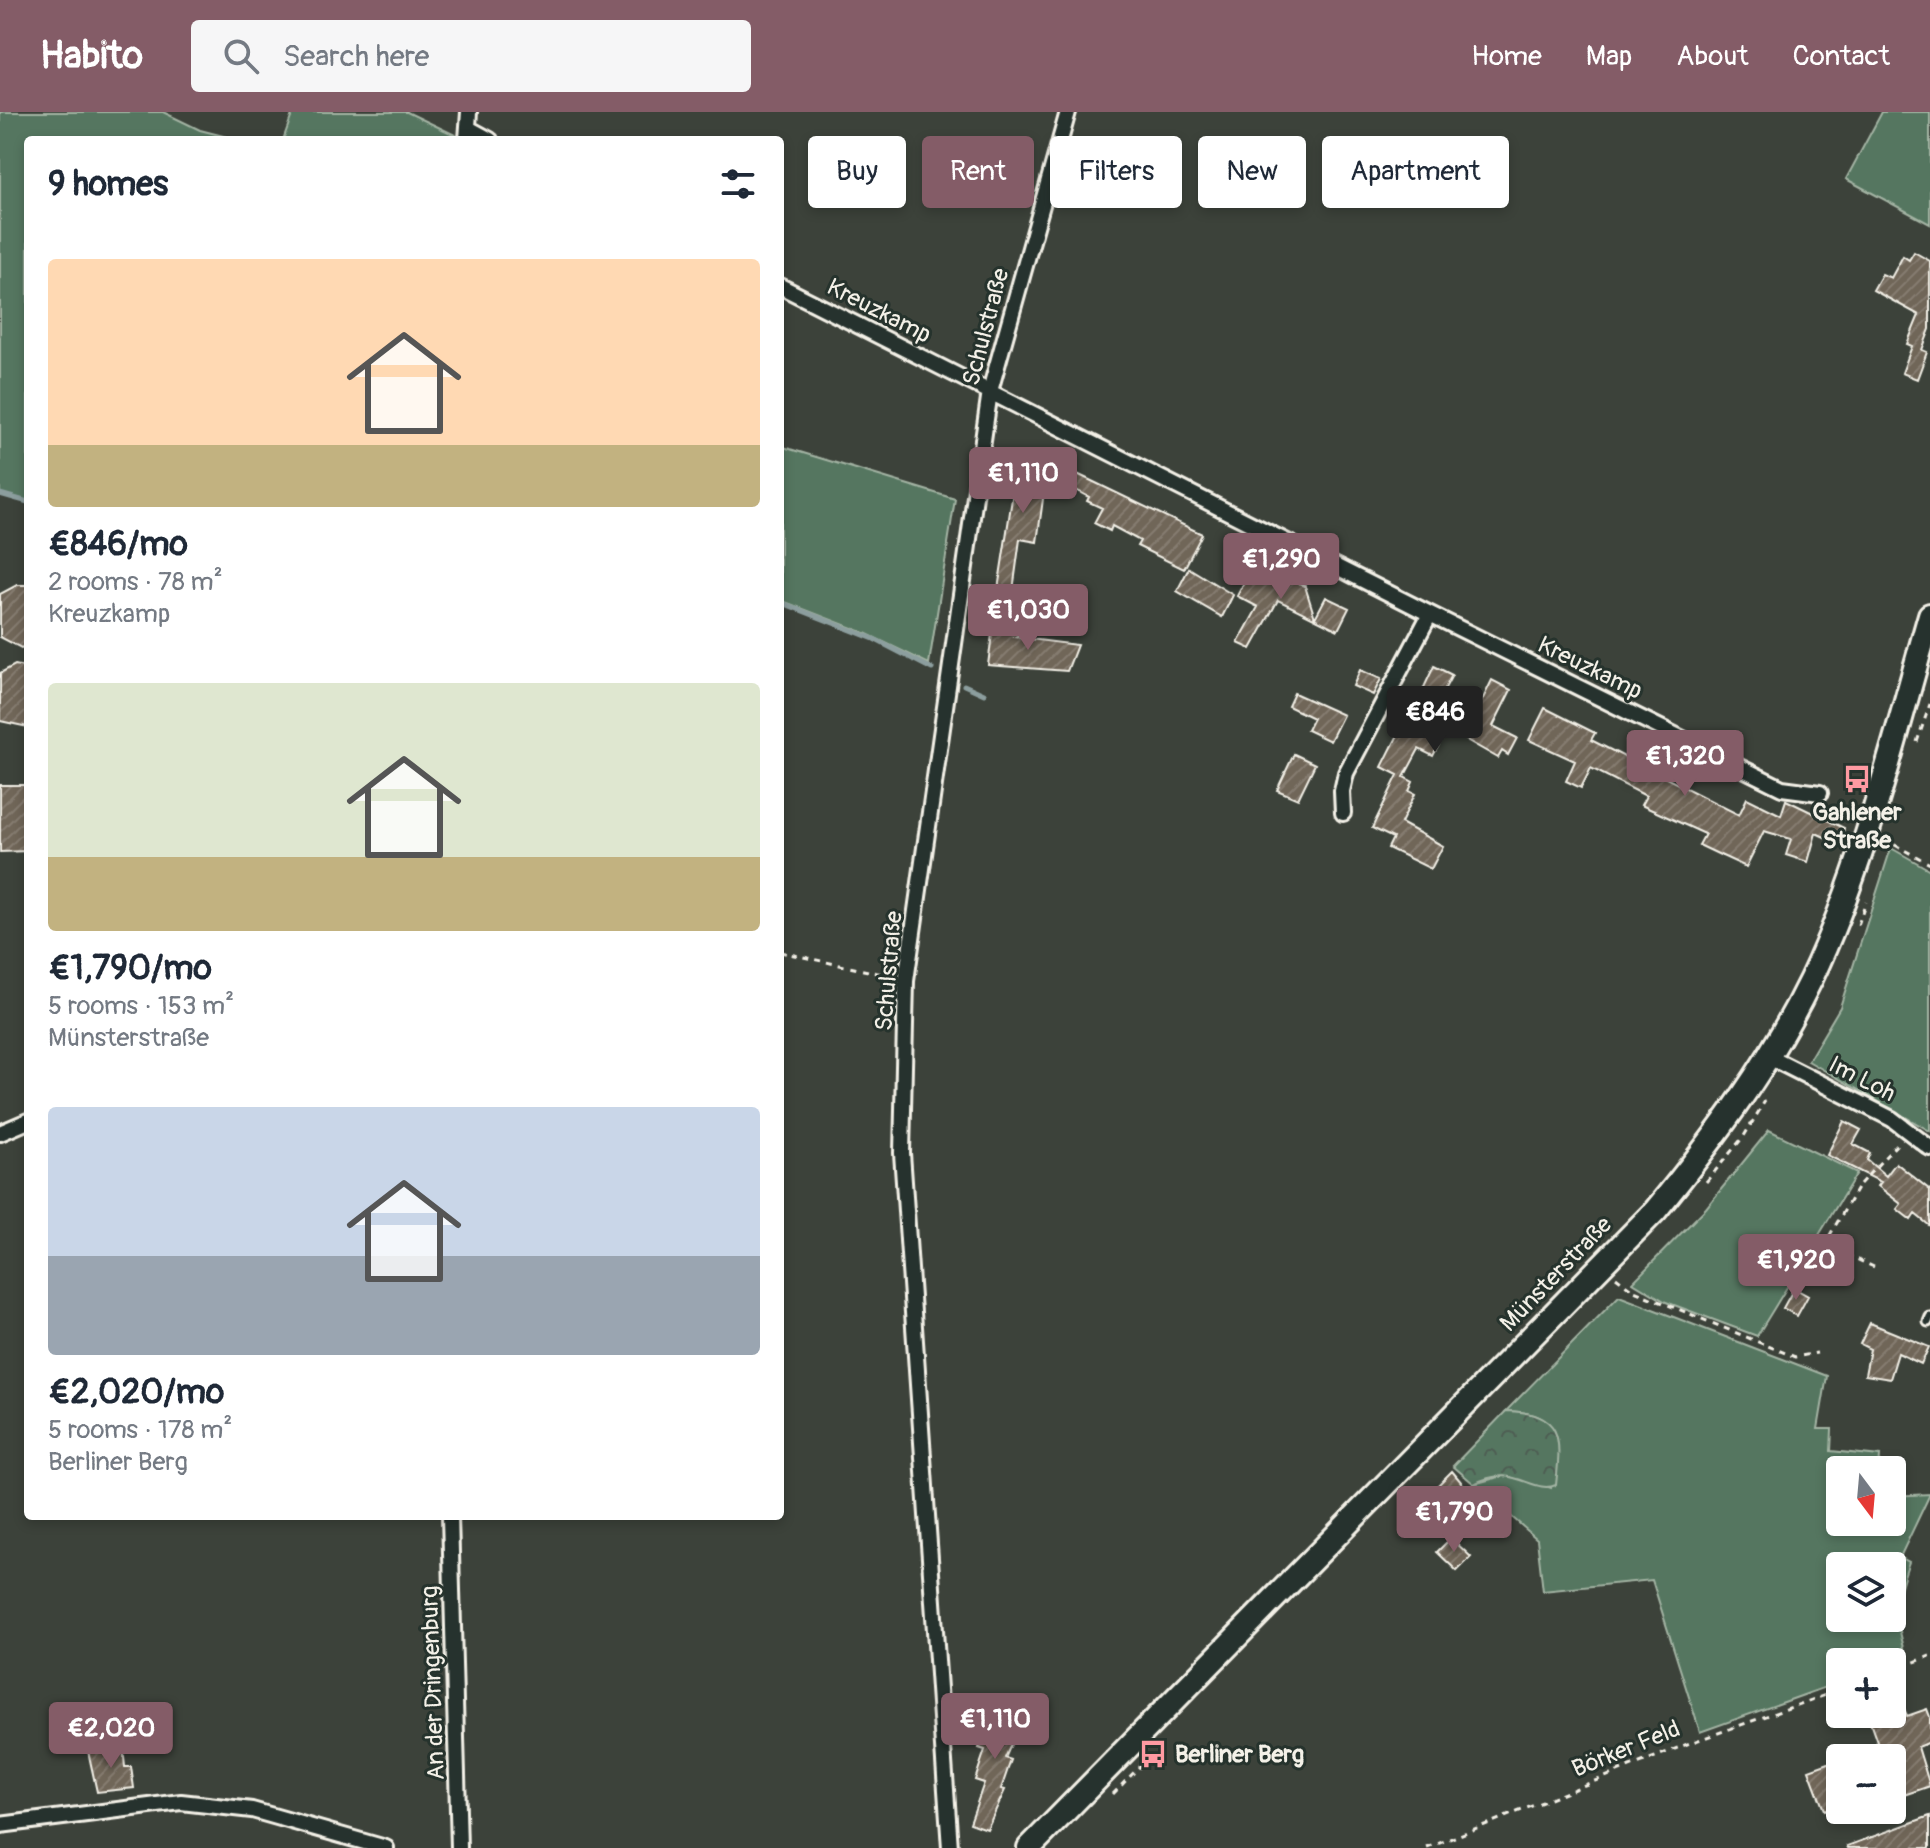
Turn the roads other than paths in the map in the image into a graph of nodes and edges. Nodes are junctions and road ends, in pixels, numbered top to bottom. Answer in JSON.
{"nodes":[{"id":1,"x":469,"y":112,"type":"edge"},
{"id":2,"x":1068,"y":112,"type":"edge"},
{"id":3,"x":468,"y":134,"type":"edge"},
{"id":4,"x":784,"y":288,"type":"edge"},
{"id":5,"x":990,"y":391,"type":"junction"},
{"id":6,"x":1430,"y":614,"type":"junction"},
{"id":7,"x":1929,"y":623,"type":"edge"},
{"id":8,"x":1812,"y":792,"type":"road end"},
{"id":9,"x":1343,"y":813,"type":"dead end"},
{"id":10,"x":1769,"y":1057,"type":"junction"},
{"id":11,"x":24,"y":1123,"type":"edge"},
{"id":12,"x":0,"y":1133,"type":"edge"},
{"id":13,"x":1930,"y":1148,"type":"edge"},
{"id":14,"x":450,"y":1520,"type":"edge"},
{"id":15,"x":0,"y":1825,"type":"edge"},
{"id":16,"x":386,"y":1848,"type":"edge"},
{"id":17,"x":459,"y":1848,"type":"edge"},
{"id":18,"x":950,"y":1848,"type":"edge"},
{"id":19,"x":1029,"y":1848,"type":"edge"}],
"edges":[{"from":1,"to":3,"type":"street"},
{"from":2,"to":5,"type":"street","name":"Schulstraße"},
{"from":4,"to":5,"type":"street","name":"Kreuzkamp"},
{"from":5,"to":6,"type":"street","name":"Kreuzkamp"},
{"from":5,"to":18,"type":"street","name":"Schulstraße"},
{"from":6,"to":8,"type":"street","name":"Kreuzkamp"},
{"from":6,"to":9,"type":"street"},
{"from":7,"to":10,"type":"main road","name":"Münsterstraße"},
{"from":10,"to":13,"type":"street","name":"Im Loh"},
{"from":10,"to":19,"type":"main road","name":"Münsterstraße"},
{"from":11,"to":12,"type":"street"},
{"from":14,"to":17,"type":"street","name":"An der Dringenburg"},
{"from":15,"to":16,"type":"street"}]}
